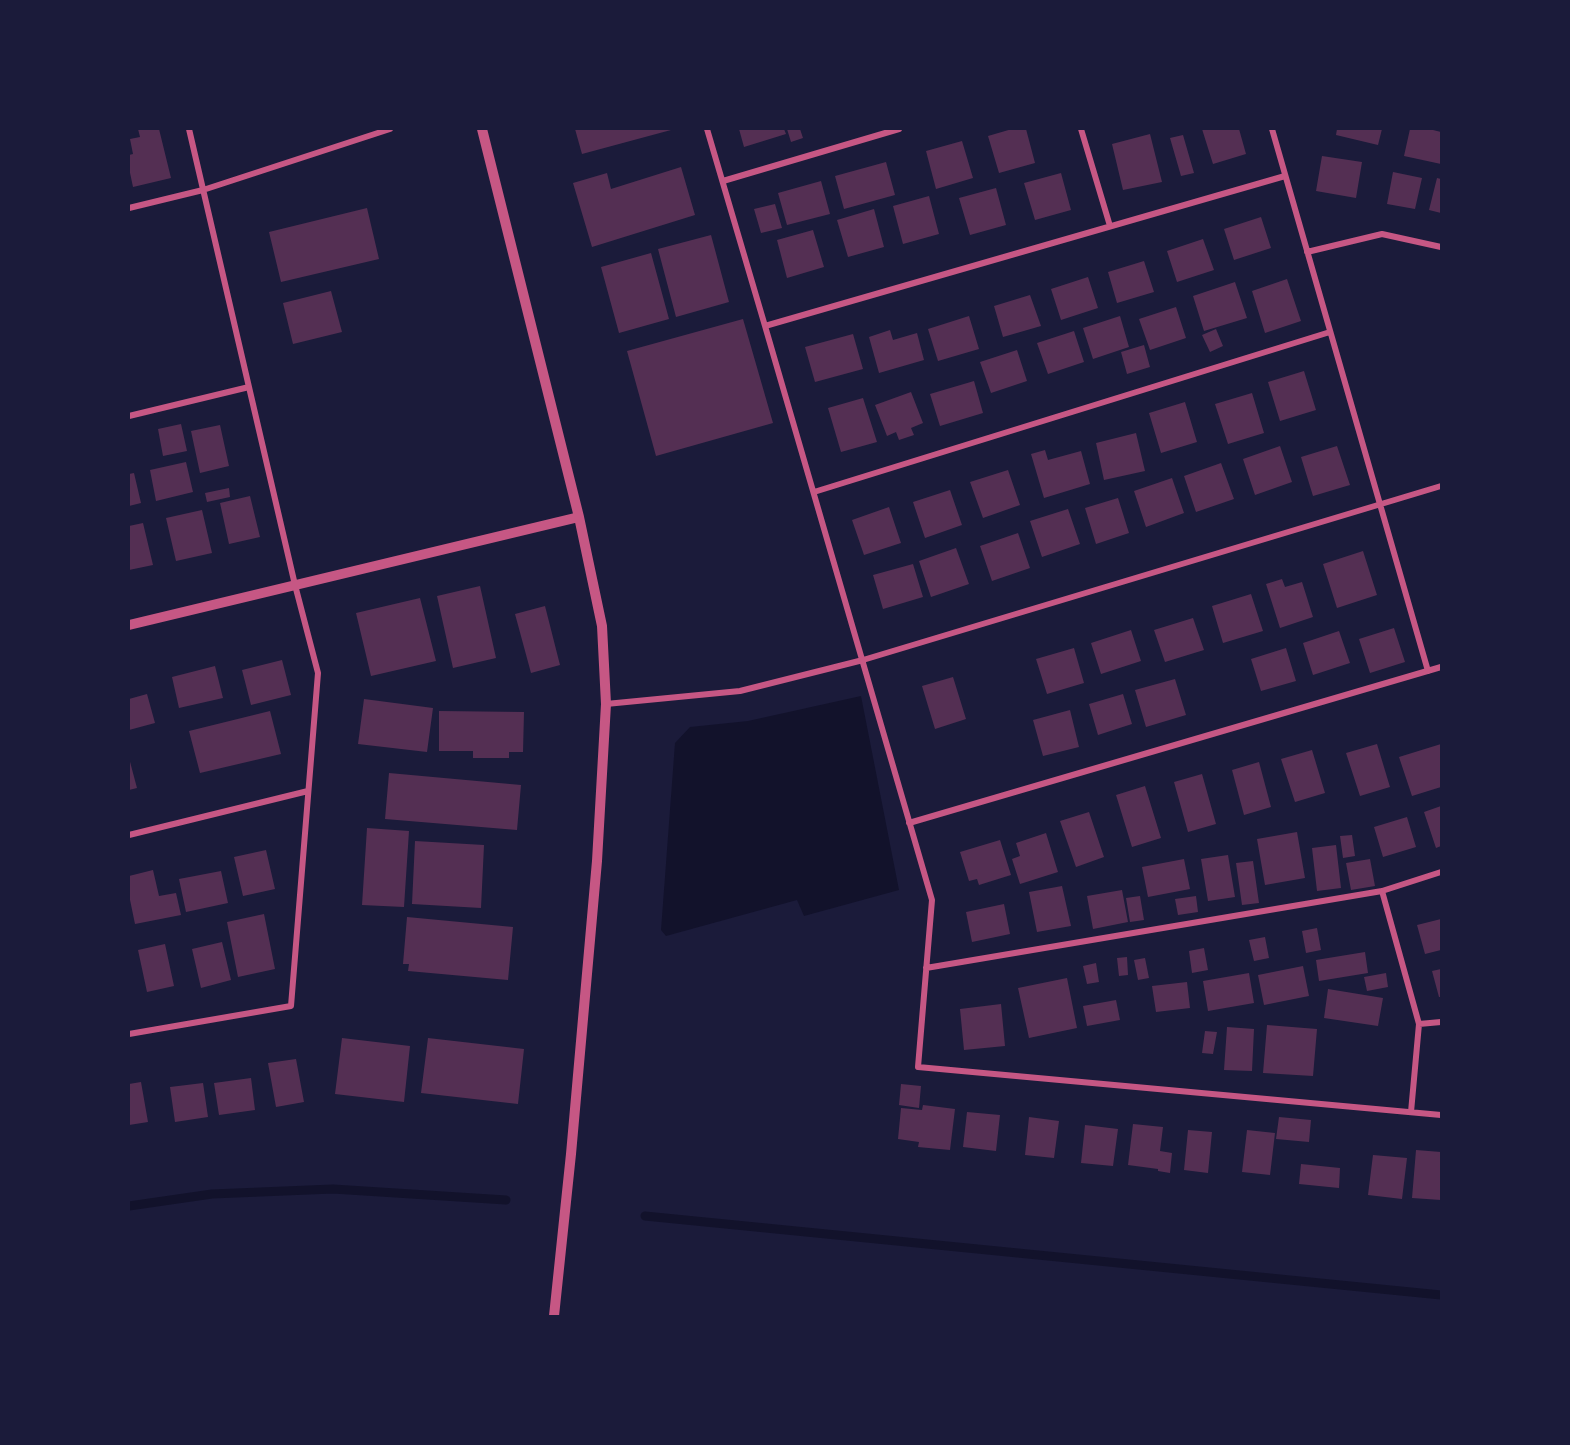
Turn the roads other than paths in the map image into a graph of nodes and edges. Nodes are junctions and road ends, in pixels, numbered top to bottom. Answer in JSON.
{"nodes":[{"id":1,"x":189,"y":129,"type":"edge"},
{"id":2,"x":390,"y":129,"type":"edge"},
{"id":3,"x":482,"y":129,"type":"edge"},
{"id":4,"x":707,"y":129,"type":"edge"},
{"id":5,"x":899,"y":129,"type":"edge"},
{"id":6,"x":1081,"y":129,"type":"edge"},
{"id":7,"x":1272,"y":129,"type":"edge"},
{"id":8,"x":1285,"y":176,"type":"junction"},
{"id":9,"x":723,"y":182,"type":"junction"},
{"id":10,"x":203,"y":190,"type":"junction"},
{"id":11,"x":129,"y":208,"type":"edge"},
{"id":12,"x":1110,"y":226,"type":"junction"},
{"id":13,"x":1441,"y":247,"type":"edge"},
{"id":14,"x":1307,"y":252,"type":"junction"},
{"id":15,"x":765,"y":326,"type":"junction"},
{"id":16,"x":1330,"y":332,"type":"junction"},
{"id":17,"x":249,"y":387,"type":"junction"},
{"id":18,"x":129,"y":416,"type":"edge"},
{"id":19,"x":1441,"y":486,"type":"edge"},
{"id":20,"x":814,"y":492,"type":"junction"},
{"id":21,"x":1379,"y":505,"type":"junction"},
{"id":22,"x":579,"y":517,"type":"junction"},
{"id":23,"x":295,"y":585,"type":"junction"},
{"id":24,"x":129,"y":625,"type":"edge"},
{"id":25,"x":862,"y":660,"type":"junction"},
{"id":26,"x":1441,"y":667,"type":"edge"},
{"id":27,"x":1428,"y":671,"type":"junction"},
{"id":28,"x":606,"y":704,"type":"junction"},
{"id":29,"x":308,"y":791,"type":"junction"},
{"id":30,"x":909,"y":823,"type":"junction"},
{"id":31,"x":129,"y":835,"type":"edge"},
{"id":32,"x":1441,"y":872,"type":"edge"},
{"id":33,"x":1382,"y":891,"type":"junction"},
{"id":34,"x":926,"y":968,"type":"junction"},
{"id":35,"x":1441,"y":1022,"type":"edge"},
{"id":36,"x":1419,"y":1024,"type":"junction"},
{"id":37,"x":129,"y":1034,"type":"edge"},
{"id":38,"x":1411,"y":1112,"type":"junction"},
{"id":39,"x":1441,"y":1115,"type":"edge"},
{"id":40,"x":554,"y":1316,"type":"edge"}],
"edges":[{"from":1,"to":10,"type":"street"},
{"from":2,"to":10,"type":"street"},
{"from":3,"to":22,"type":"street"},
{"from":4,"to":9,"type":"street"},
{"from":5,"to":9,"type":"street"},
{"from":6,"to":12,"type":"street"},
{"from":7,"to":8,"type":"street"},
{"from":8,"to":12,"type":"street"},
{"from":8,"to":14,"type":"street"},
{"from":9,"to":15,"type":"street"},
{"from":10,"to":11,"type":"street"},
{"from":10,"to":17,"type":"street"},
{"from":12,"to":15,"type":"street"},
{"from":13,"to":14,"type":"street"},
{"from":14,"to":16,"type":"street"},
{"from":15,"to":20,"type":"street"},
{"from":16,"to":20,"type":"street"},
{"from":16,"to":21,"type":"street"},
{"from":17,"to":18,"type":"street"},
{"from":17,"to":23,"type":"street"},
{"from":19,"to":21,"type":"street"},
{"from":20,"to":25,"type":"street"},
{"from":21,"to":25,"type":"street"},
{"from":21,"to":27,"type":"street"},
{"from":22,"to":23,"type":"street"},
{"from":22,"to":28,"type":"street"},
{"from":23,"to":24,"type":"street"},
{"from":23,"to":29,"type":"street"},
{"from":25,"to":28,"type":"street"},
{"from":25,"to":30,"type":"street"},
{"from":26,"to":27,"type":"street"},
{"from":27,"to":30,"type":"street"},
{"from":28,"to":40,"type":"street"},
{"from":29,"to":31,"type":"street"},
{"from":29,"to":37,"type":"street"},
{"from":30,"to":34,"type":"street"},
{"from":32,"to":33,"type":"street"},
{"from":33,"to":34,"type":"street"},
{"from":33,"to":36,"type":"street"},
{"from":34,"to":38,"type":"street"},
{"from":35,"to":36,"type":"street"},
{"from":36,"to":38,"type":"street"},
{"from":38,"to":39,"type":"street"}]}
